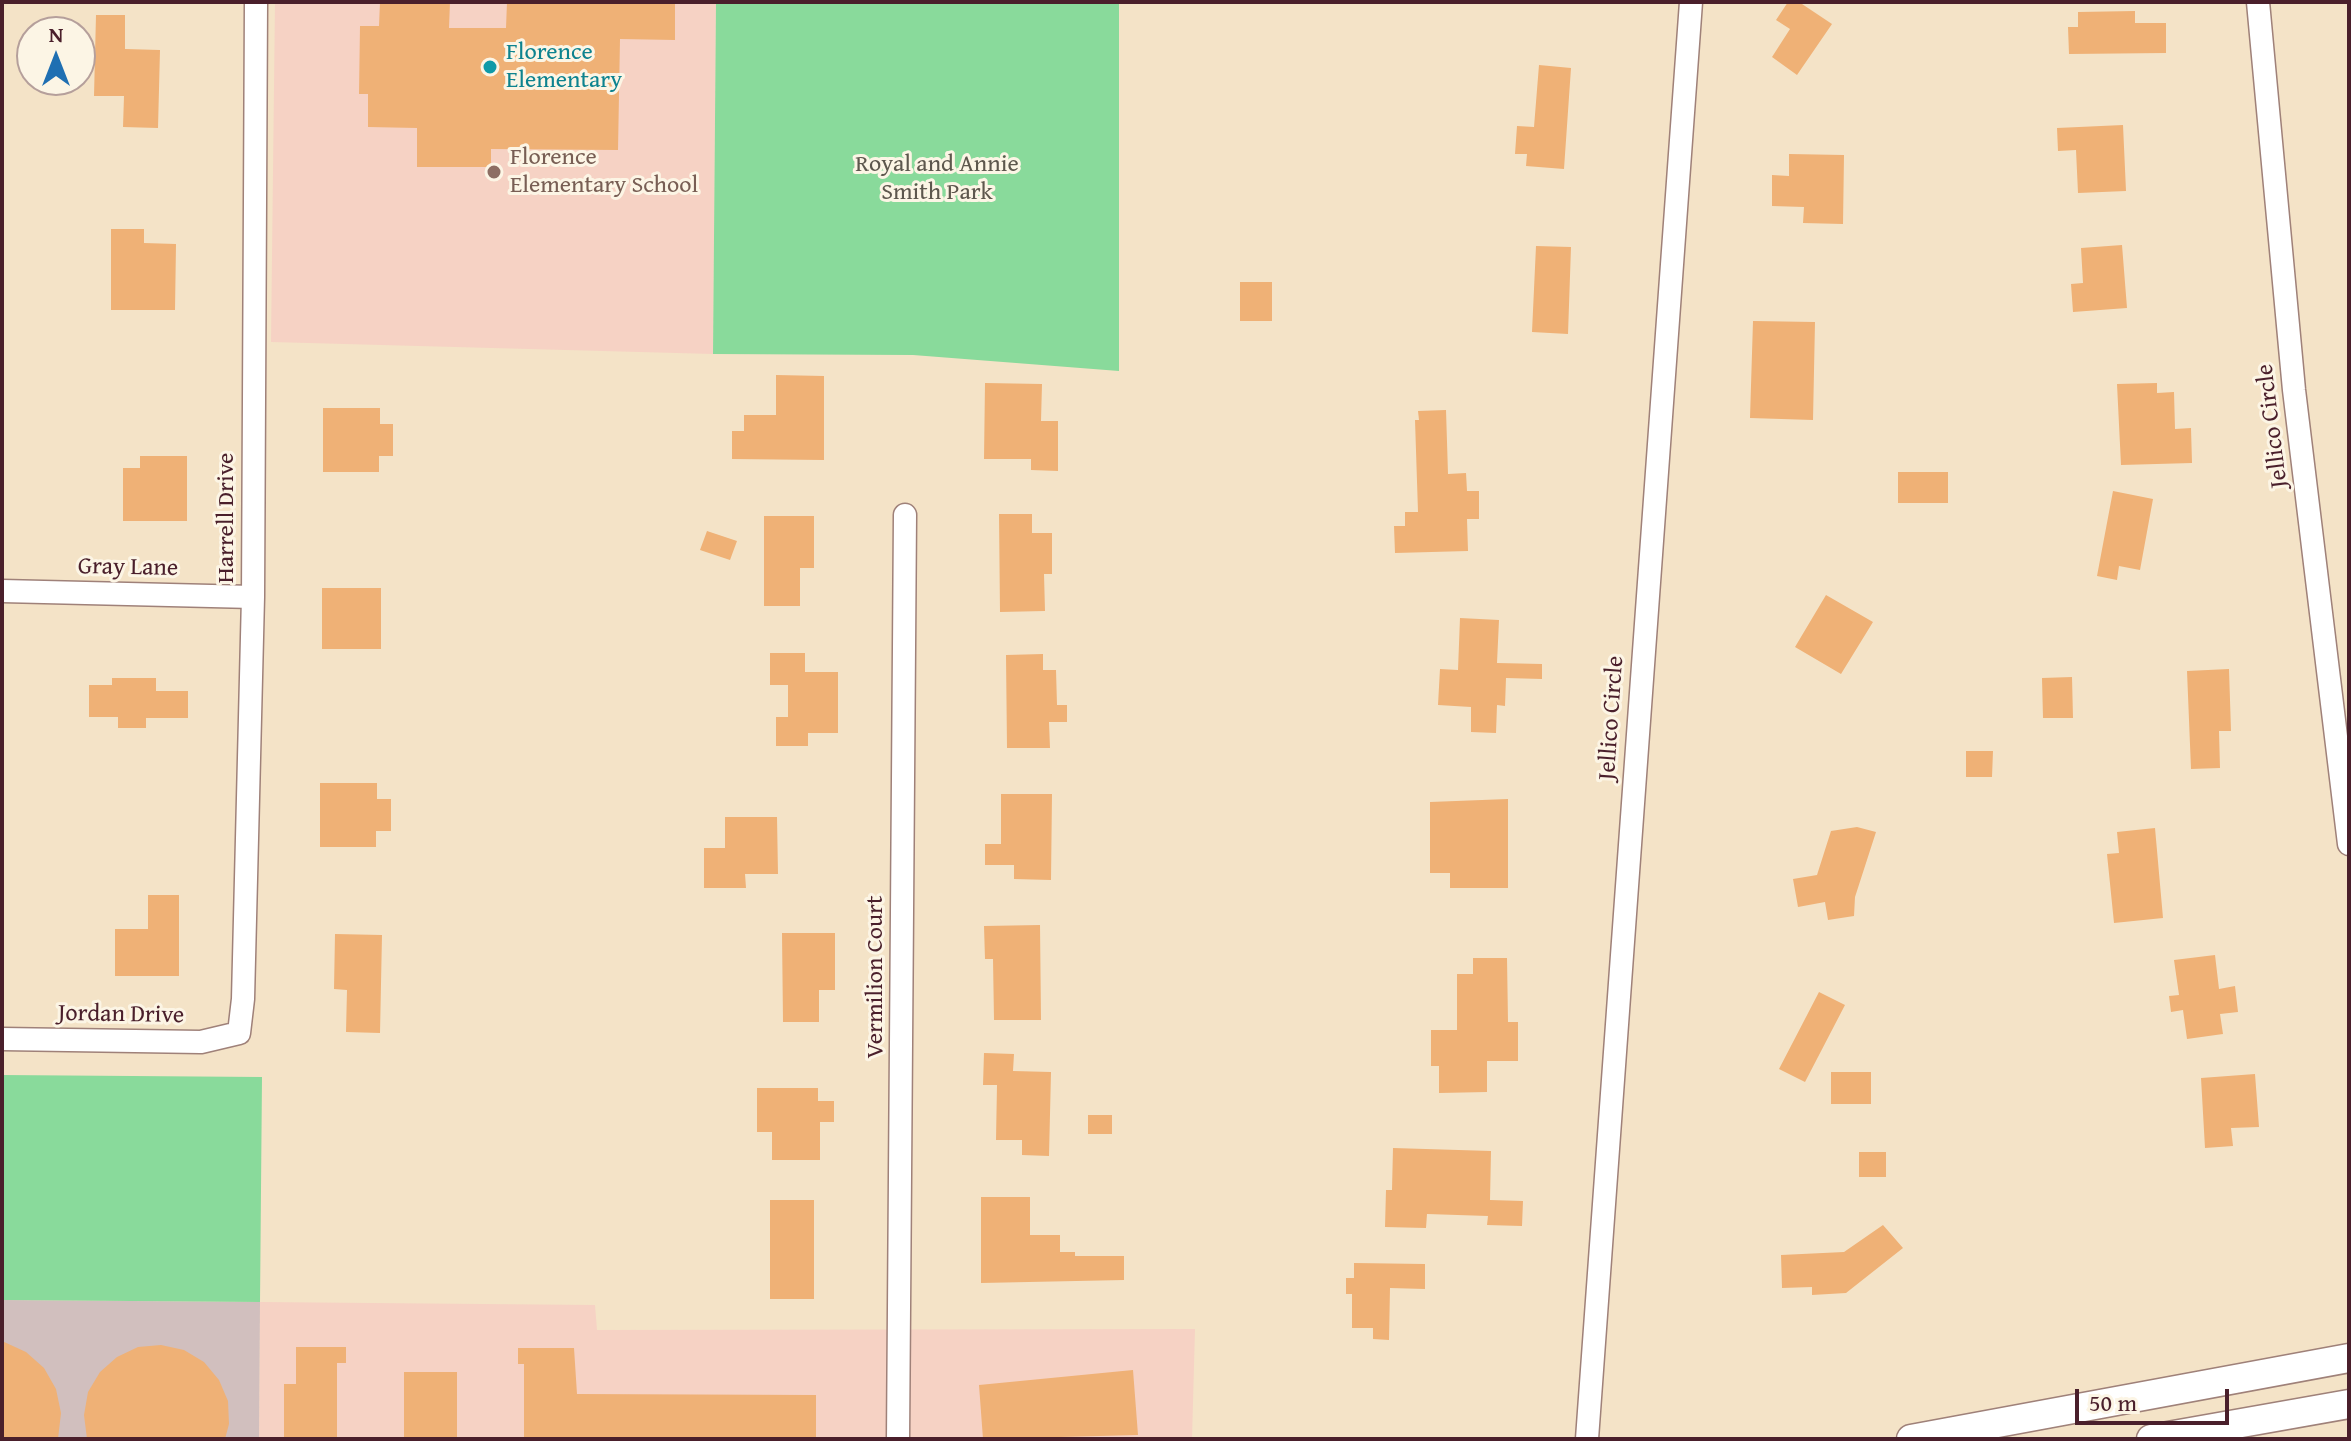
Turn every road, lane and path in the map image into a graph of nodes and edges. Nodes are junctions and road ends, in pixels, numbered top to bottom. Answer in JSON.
{"nodes":[{"id":1,"x":256,"y":2,"type":"edge"},
{"id":2,"x":1691,"y":2,"type":"edge"},
{"id":3,"x":2258,"y":2,"type":"edge"},
{"id":4,"x":905,"y":515,"type":"dead end"},
{"id":5,"x":2,"y":591,"type":"edge"},
{"id":6,"x":253,"y":597,"type":"junction"},
{"id":7,"x":2349,"y":844,"type":"edge"},
{"id":8,"x":239,"y":1033,"type":"joint"},
{"id":9,"x":2,"y":1039,"type":"edge"},
{"id":10,"x":2349,"y":1358,"type":"edge"},
{"id":11,"x":2349,"y":1404,"type":"edge"},
{"id":12,"x":898,"y":1439,"type":"edge"},
{"id":13,"x":1587,"y":1439,"type":"edge"},
{"id":14,"x":1911,"y":1439,"type":"edge"},
{"id":15,"x":2151,"y":1439,"type":"edge"}],
"edges":[{"from":1,"to":6,"type":"street","name":"Harrell Drive"},
{"from":2,"to":13,"type":"street","name":"Jellico Circle"},
{"from":3,"to":7,"type":"street","name":"Jellico Circle"},
{"from":4,"to":12,"type":"street","name":"Vermilion Court"},
{"from":5,"to":6,"type":"street","name":"Gray Lane"},
{"from":6,"to":8,"type":"street","name":"Harrell Drive"},
{"from":8,"to":9,"type":"street","name":"Jordan Drive"},
{"from":10,"to":14,"type":"main road"},
{"from":11,"to":15,"type":"main road"}]}
